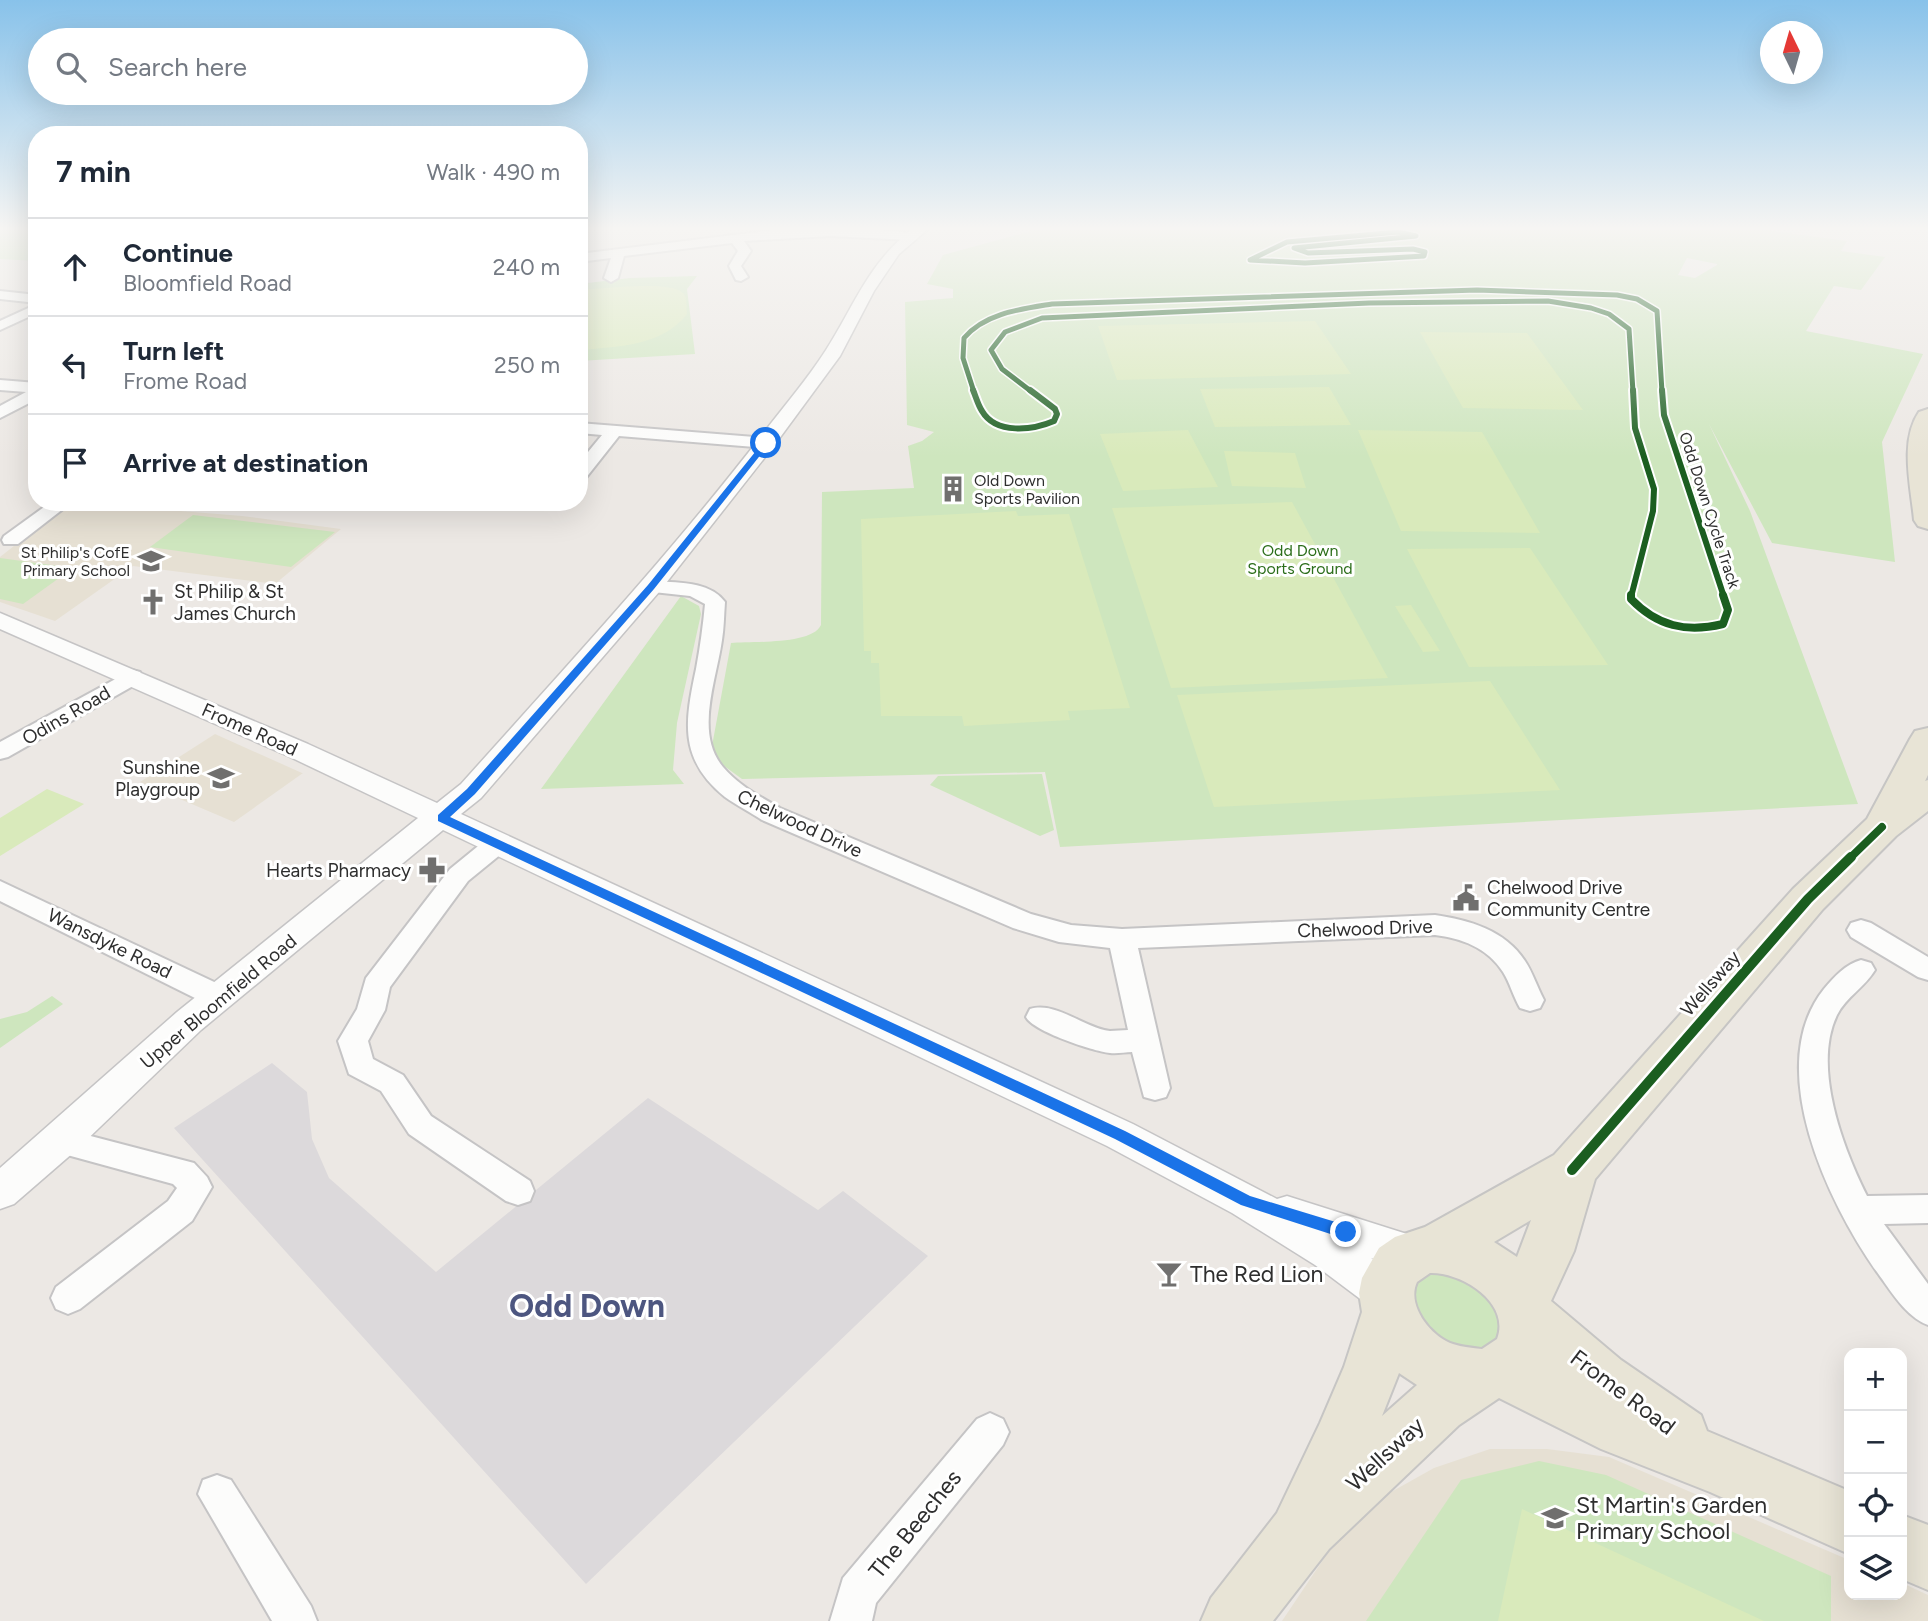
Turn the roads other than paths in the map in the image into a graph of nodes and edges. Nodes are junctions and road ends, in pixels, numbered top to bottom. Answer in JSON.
{"nodes":[{"id":1,"x":858,"y":306,"type":"edge"},
{"id":2,"x":28,"y":312,"type":"edge"},
{"id":3,"x":0,"y":326,"type":"edge"},
{"id":4,"x":0,"y":385,"type":"edge"},
{"id":5,"x":28,"y":389,"type":"edge"},
{"id":6,"x":28,"y":396,"type":"edge"},
{"id":7,"x":0,"y":413,"type":"edge"},
{"id":8,"x":1928,"y":416,"type":"edge"},
{"id":9,"x":588,"y":429,"type":"edge"},
{"id":10,"x":614,"y":430,"type":"junction"},
{"id":11,"x":766,"y":443,"type":"junction"},
{"id":12,"x":588,"y":463,"type":"edge"},
{"id":13,"x":51,"y":511,"type":"edge"},
{"id":14,"x":1928,"y":520,"type":"edge"},
{"id":15,"x":11,"y":540,"type":"dead end"},
{"id":16,"x":651,"y":587,"type":"junction"},
{"id":17,"x":0,"y":620,"type":"edge"},
{"id":18,"x":132,"y":677,"type":"junction"},
{"id":19,"x":1928,"y":739,"type":"edge"},
{"id":20,"x":0,"y":752,"type":"edge"},
{"id":21,"x":1928,"y":792,"type":"edge"},
{"id":22,"x":442,"y":818,"type":"junction"},
{"id":23,"x":1882,"y":827,"type":"junction"},
{"id":24,"x":497,"y":844,"type":"junction"},
{"id":25,"x":0,"y":890,"type":"edge"},
{"id":26,"x":1861,"y":930,"type":"dead end"},
{"id":27,"x":1122,"y":939,"type":"junction"},
{"id":28,"x":1861,"y":970,"type":"dead end"},
{"id":29,"x":1928,"y":970,"type":"edge"},
{"id":30,"x":219,"y":996,"type":"junction"},
{"id":31,"x":1530,"y":1000,"type":"dead end"},
{"id":32,"x":1040,"y":1017,"type":"dead end"},
{"id":33,"x":1144,"y":1040,"type":"junction"},
{"id":34,"x":1155,"y":1088,"type":"dead end"},
{"id":35,"x":60,"y":1141,"type":"junction"},
{"id":36,"x":1573,"y":1170,"type":"junction"},
{"id":37,"x":518,"y":1191,"type":"dead end"},
{"id":38,"x":0,"y":1192,"type":"edge"},
{"id":39,"x":1928,"y":1209,"type":"edge"},
{"id":40,"x":1856,"y":1210,"type":"junction"},
{"id":41,"x":1406,"y":1277,"type":"junction"},
{"id":42,"x":68,"y":1298,"type":"dead end"},
{"id":43,"x":1523,"y":1309,"type":"junction"},
{"id":44,"x":1928,"y":1309,"type":"edge"},
{"id":45,"x":1490,"y":1372,"type":"junction"},
{"id":46,"x":990,"y":1432,"type":"dead end"},
{"id":47,"x":1724,"y":1467,"type":"junction"},
{"id":48,"x":217,"y":1494,"type":"dead end"},
{"id":49,"x":1844,"y":1521,"type":"edge"},
{"id":50,"x":1295,"y":1539,"type":"junction"},
{"id":51,"x":1907,"y":1548,"type":"edge"},
{"id":52,"x":1928,"y":1558,"type":"edge"},
{"id":53,"x":296,"y":1621,"type":"edge"},
{"id":54,"x":851,"y":1621,"type":"edge"},
{"id":55,"x":1234,"y":1621,"type":"edge"}],
"edges":[{"from":1,"to":11,"type":"street","name":"Upper Bloomfield Road"},
{"from":2,"to":3,"type":"street"},
{"from":4,"to":5,"type":"street"},
{"from":6,"to":7,"type":"street"},
{"from":8,"to":14,"type":"main road"},
{"from":9,"to":10,"type":"street"},
{"from":10,"to":11,"type":"street"},
{"from":10,"to":12,"type":"street"},
{"from":11,"to":16,"type":"street","name":"Upper Bloomfield Road"},
{"from":13,"to":15,"type":"street"},
{"from":16,"to":22,"type":"street","name":"Upper Bloomfield Road"},
{"from":16,"to":27,"type":"street","name":"Chelwood Drive"},
{"from":17,"to":18,"type":"street","name":"Frome Road"},
{"from":18,"to":20,"type":"street","name":"Odins Road"},
{"from":18,"to":22,"type":"street","name":"Frome Road"},
{"from":19,"to":23,"type":"main road","name":"Wellsway"},
{"from":21,"to":23,"type":"main road","name":"Wellsway"},
{"from":22,"to":24,"type":"street","name":"Frome Road"},
{"from":22,"to":30,"type":"street","name":"Upper Bloomfield Road"},
{"from":23,"to":36,"type":"main road","name":"Wellsway"},
{"from":24,"to":37,"type":"street"},
{"from":24,"to":41,"type":"street","name":"Frome Road"},
{"from":25,"to":30,"type":"street","name":"Wansdyke Road"},
{"from":26,"to":29,"type":"street"},
{"from":27,"to":31,"type":"street","name":"Chelwood Drive"},
{"from":27,"to":33,"type":"street"},
{"from":28,"to":40,"type":"street"},
{"from":30,"to":35,"type":"street","name":"Upper Bloomfield Road"},
{"from":32,"to":33,"type":"street"},
{"from":33,"to":34,"type":"street"},
{"from":35,"to":38,"type":"street","name":"Upper Bloomfield Road"},
{"from":35,"to":42,"type":"street"},
{"from":36,"to":41,"type":"main road","name":"Wellsway"},
{"from":36,"to":43,"type":"main road","name":"Wellsway"},
{"from":39,"to":40,"type":"street"},
{"from":40,"to":44,"type":"street"},
{"from":41,"to":43,"type":"main road"},
{"from":41,"to":45,"type":"main road"},
{"from":41,"to":50,"type":"main road","name":"Wellsway"},
{"from":43,"to":45,"type":"main road","name":"Wellsway"},
{"from":43,"to":47,"type":"main road","name":"Frome Road"},
{"from":45,"to":47,"type":"main road","name":"Frome Road"},
{"from":45,"to":50,"type":"main road","name":"Wellsway"},
{"from":46,"to":54,"type":"street","name":"The Beeches"},
{"from":47,"to":49,"type":"main road","name":"Frome Road"},
{"from":48,"to":53,"type":"street"},
{"from":50,"to":55,"type":"main road","name":"Wellsway"},
{"from":51,"to":52,"type":"main road"}]}
